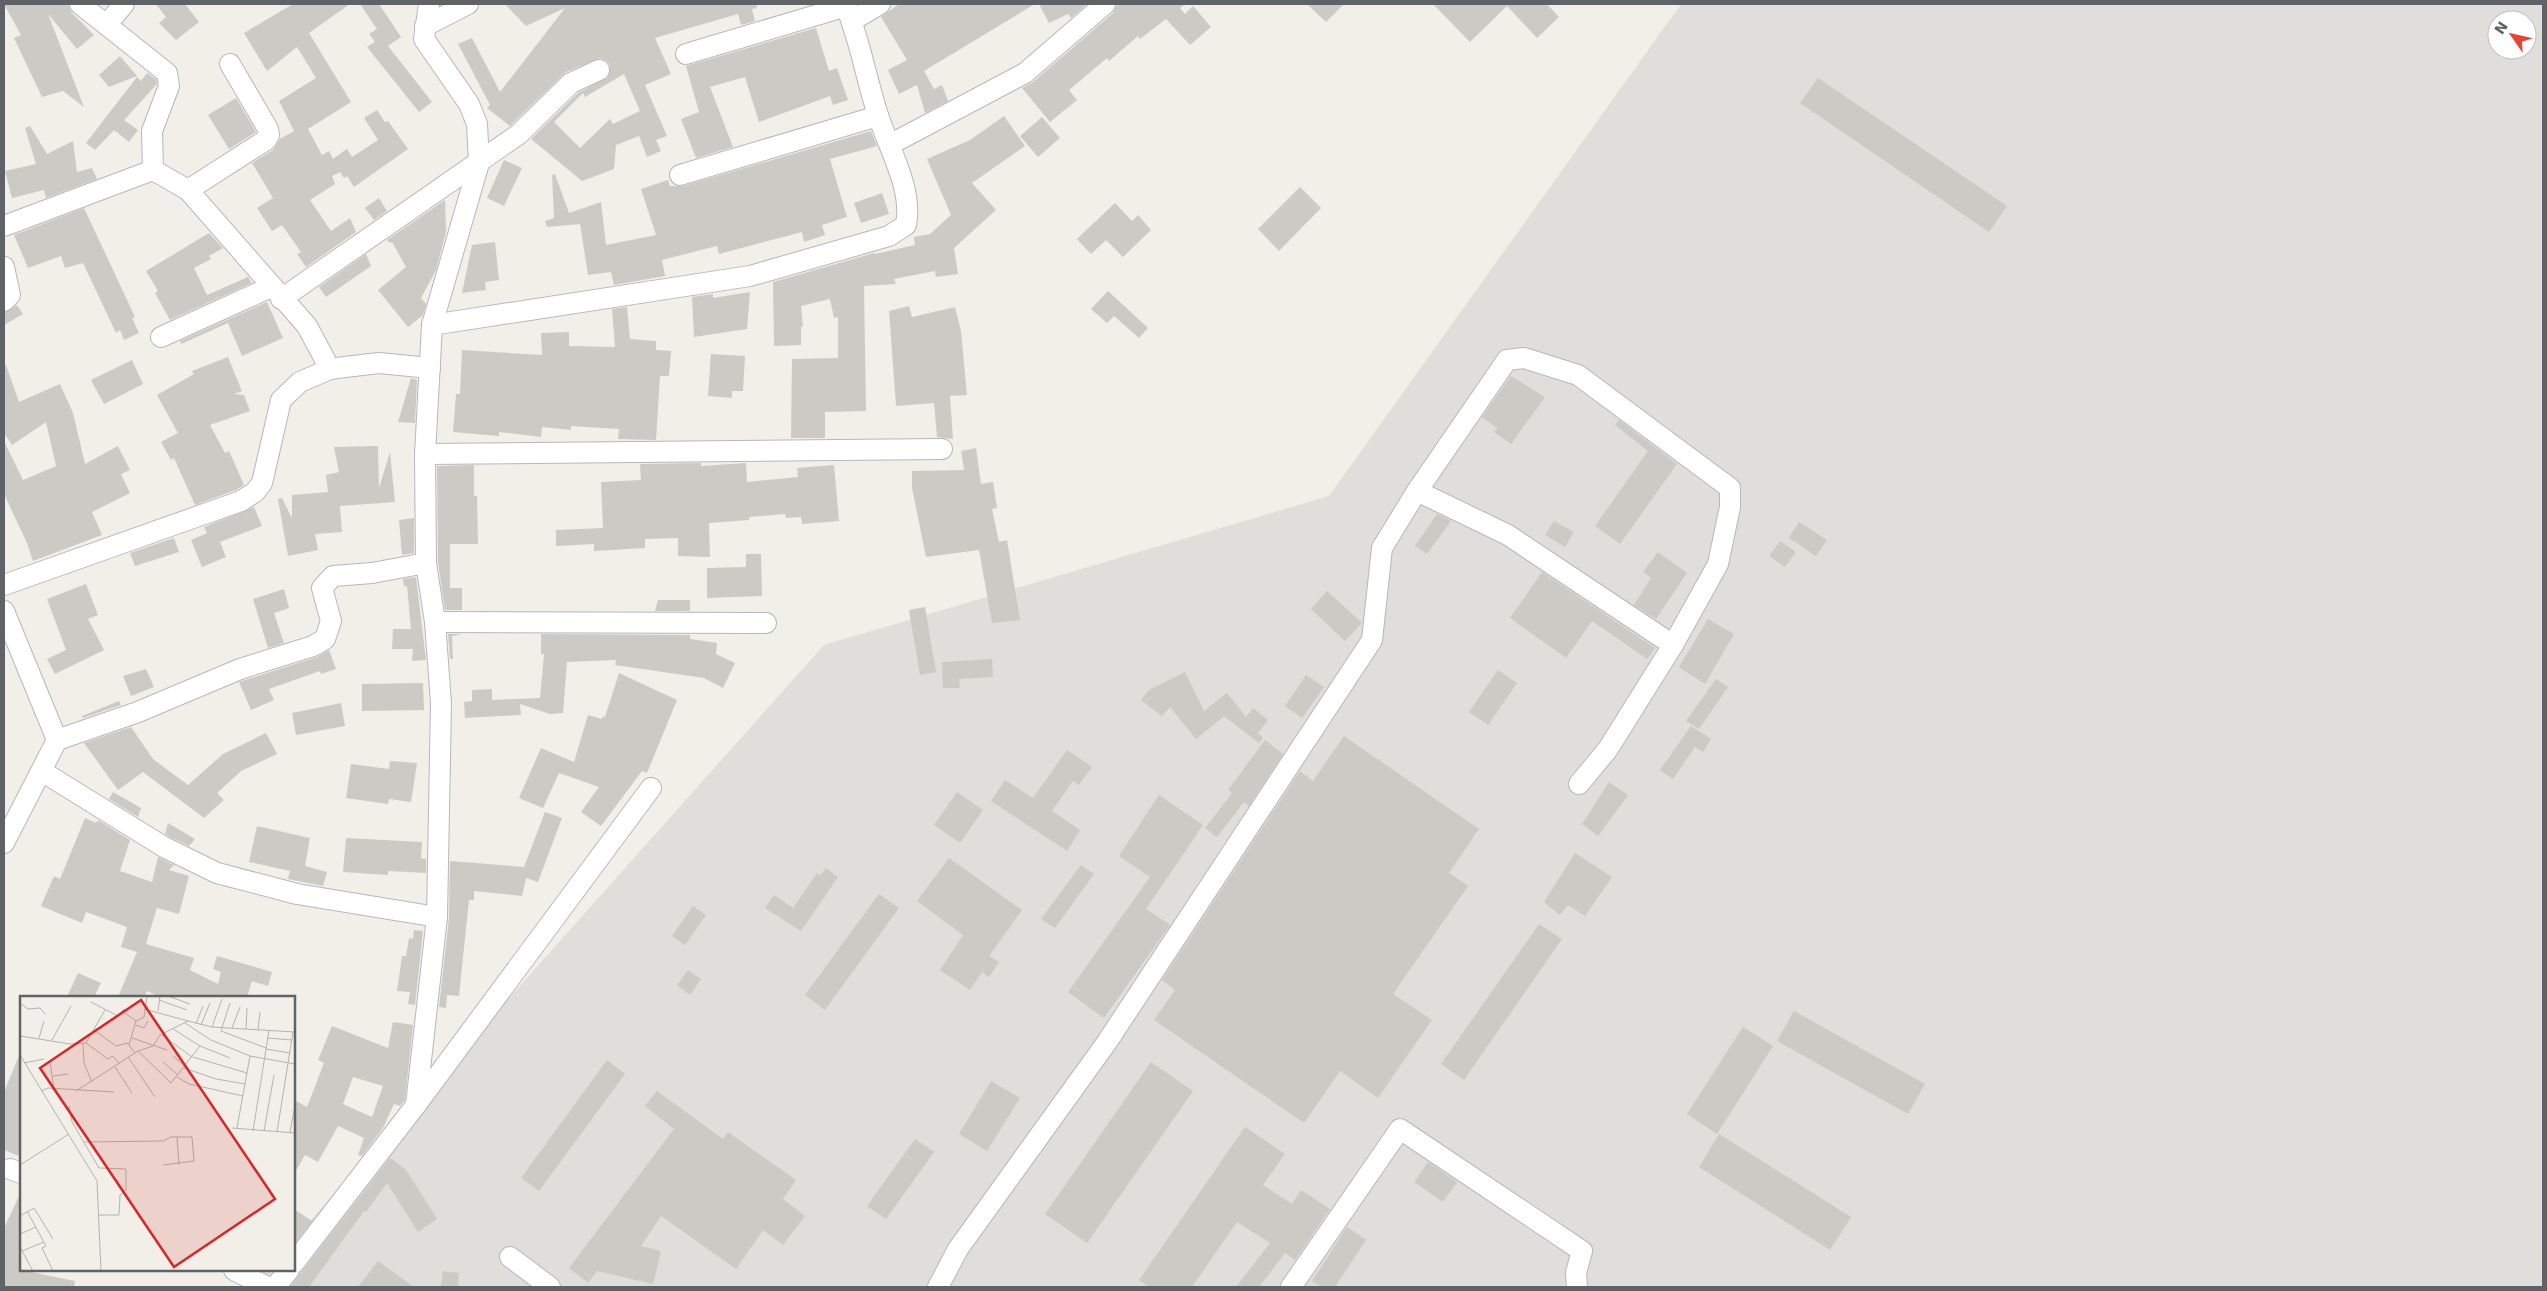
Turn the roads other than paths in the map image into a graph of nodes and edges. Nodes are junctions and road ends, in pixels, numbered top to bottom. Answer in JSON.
{"nodes":[{"id":1,"x":80,"y":4,"type":"edge"},
{"id":2,"x":124,"y":4,"type":"edge"},
{"id":3,"x":429,"y":4,"type":"edge"},
{"id":4,"x":468,"y":4,"type":"edge"},
{"id":5,"x":880,"y":4,"type":"edge"},
{"id":6,"x":1106,"y":4,"type":"edge"},
{"id":7,"x":848,"y":10,"type":"edge"},
{"id":8,"x":106,"y":25,"type":"junction"},
{"id":9,"x":425,"y":26,"type":"junction"},
{"id":10,"x":686,"y":54,"type":"dead end"},
{"id":11,"x":230,"y":64,"type":"dead end"},
{"id":12,"x":600,"y":70,"type":"dead end"},
{"id":13,"x":878,"y":116,"type":"junction"},
{"id":14,"x":891,"y":144,"type":"junction"},
{"id":15,"x":479,"y":163,"type":"junction"},
{"id":16,"x":153,"y":170,"type":"junction"},
{"id":17,"x":680,"y":175,"type":"dead end"},
{"id":18,"x":188,"y":190,"type":"junction"},
{"id":19,"x":4,"y":226,"type":"edge"},
{"id":20,"x":4,"y":267,"type":"edge"},
{"id":21,"x":276,"y":293,"type":"junction"},
{"id":22,"x":4,"y":300,"type":"edge"},
{"id":23,"x":432,"y":325,"type":"junction"},
{"id":24,"x":160,"y":337,"type":"dead end"},
{"id":25,"x":430,"y":368,"type":"junction"},
{"id":26,"x":330,"y":369,"type":"junction"},
{"id":27,"x":942,"y":450,"type":"dead end"},
{"id":28,"x":426,"y":454,"type":"junction"},
{"id":29,"x":1417,"y":491,"type":"junction"},
{"id":30,"x":426,"y":563,"type":"junction"},
{"id":31,"x":4,"y":585,"type":"edge"},
{"id":32,"x":4,"y":611,"type":"edge"},
{"id":33,"x":434,"y":622,"type":"junction"},
{"id":34,"x":766,"y":623,"type":"dead end"},
{"id":35,"x":1673,"y":645,"type":"junction"},
{"id":36,"x":58,"y":740,"type":"junction"},
{"id":37,"x":43,"y":772,"type":"junction"},
{"id":38,"x":1579,"y":784,"type":"dead end"},
{"id":39,"x":652,"y":788,"type":"dead end"},
{"id":40,"x":4,"y":843,"type":"edge"},
{"id":41,"x":437,"y":917,"type":"junction"},
{"id":42,"x":416,"y":1105,"type":"junction"},
{"id":43,"x":510,"y":1257,"type":"dead end"},
{"id":44,"x":295,"y":1263,"type":"edge"},
{"id":45,"x":236,"y":1271,"type":"edge"},
{"id":46,"x":288,"y":1271,"type":"edge"},
{"id":47,"x":267,"y":1287,"type":"edge"},
{"id":48,"x":275,"y":1287,"type":"edge"},
{"id":49,"x":550,"y":1287,"type":"edge"},
{"id":50,"x":938,"y":1287,"type":"edge"},
{"id":51,"x":1291,"y":1287,"type":"edge"},
{"id":52,"x":1577,"y":1287,"type":"edge"}],
"edges":[{"from":1,"to":8,"type":"street"},
{"from":2,"to":8,"type":"street"},
{"from":3,"to":9,"type":"street"},
{"from":4,"to":9,"type":"street"},
{"from":5,"to":7,"type":"street"},
{"from":6,"to":14,"type":"street"},
{"from":7,"to":10,"type":"street"},
{"from":7,"to":13,"type":"street"},
{"from":8,"to":16,"type":"street"},
{"from":9,"to":15,"type":"street"},
{"from":11,"to":18,"type":"street"},
{"from":12,"to":15,"type":"street"},
{"from":13,"to":14,"type":"street"},
{"from":13,"to":17,"type":"street"},
{"from":14,"to":23,"type":"street"},
{"from":15,"to":21,"type":"street"},
{"from":15,"to":23,"type":"street"},
{"from":16,"to":18,"type":"street"},
{"from":16,"to":19,"type":"street"},
{"from":18,"to":21,"type":"street"},
{"from":20,"to":22,"type":"street"},
{"from":21,"to":24,"type":"street"},
{"from":21,"to":26,"type":"street"},
{"from":23,"to":25,"type":"street"},
{"from":25,"to":26,"type":"street"},
{"from":25,"to":28,"type":"street"},
{"from":26,"to":31,"type":"street"},
{"from":27,"to":28,"type":"street"},
{"from":28,"to":30,"type":"street"},
{"from":29,"to":35,"type":"street"},
{"from":29,"to":35,"type":"street"},
{"from":29,"to":50,"type":"street"},
{"from":30,"to":33,"type":"street"},
{"from":30,"to":36,"type":"street"},
{"from":32,"to":36,"type":"street"},
{"from":33,"to":34,"type":"street"},
{"from":33,"to":41,"type":"street"},
{"from":35,"to":38,"type":"street"},
{"from":36,"to":37,"type":"street"},
{"from":37,"to":40,"type":"street"},
{"from":37,"to":41,"type":"street"},
{"from":39,"to":42,"type":"street"},
{"from":41,"to":42,"type":"street"},
{"from":42,"to":44,"type":"street"},
{"from":43,"to":49,"type":"street"},
{"from":45,"to":47,"type":"street"},
{"from":46,"to":48,"type":"street"},
{"from":51,"to":52,"type":"street"}]}
